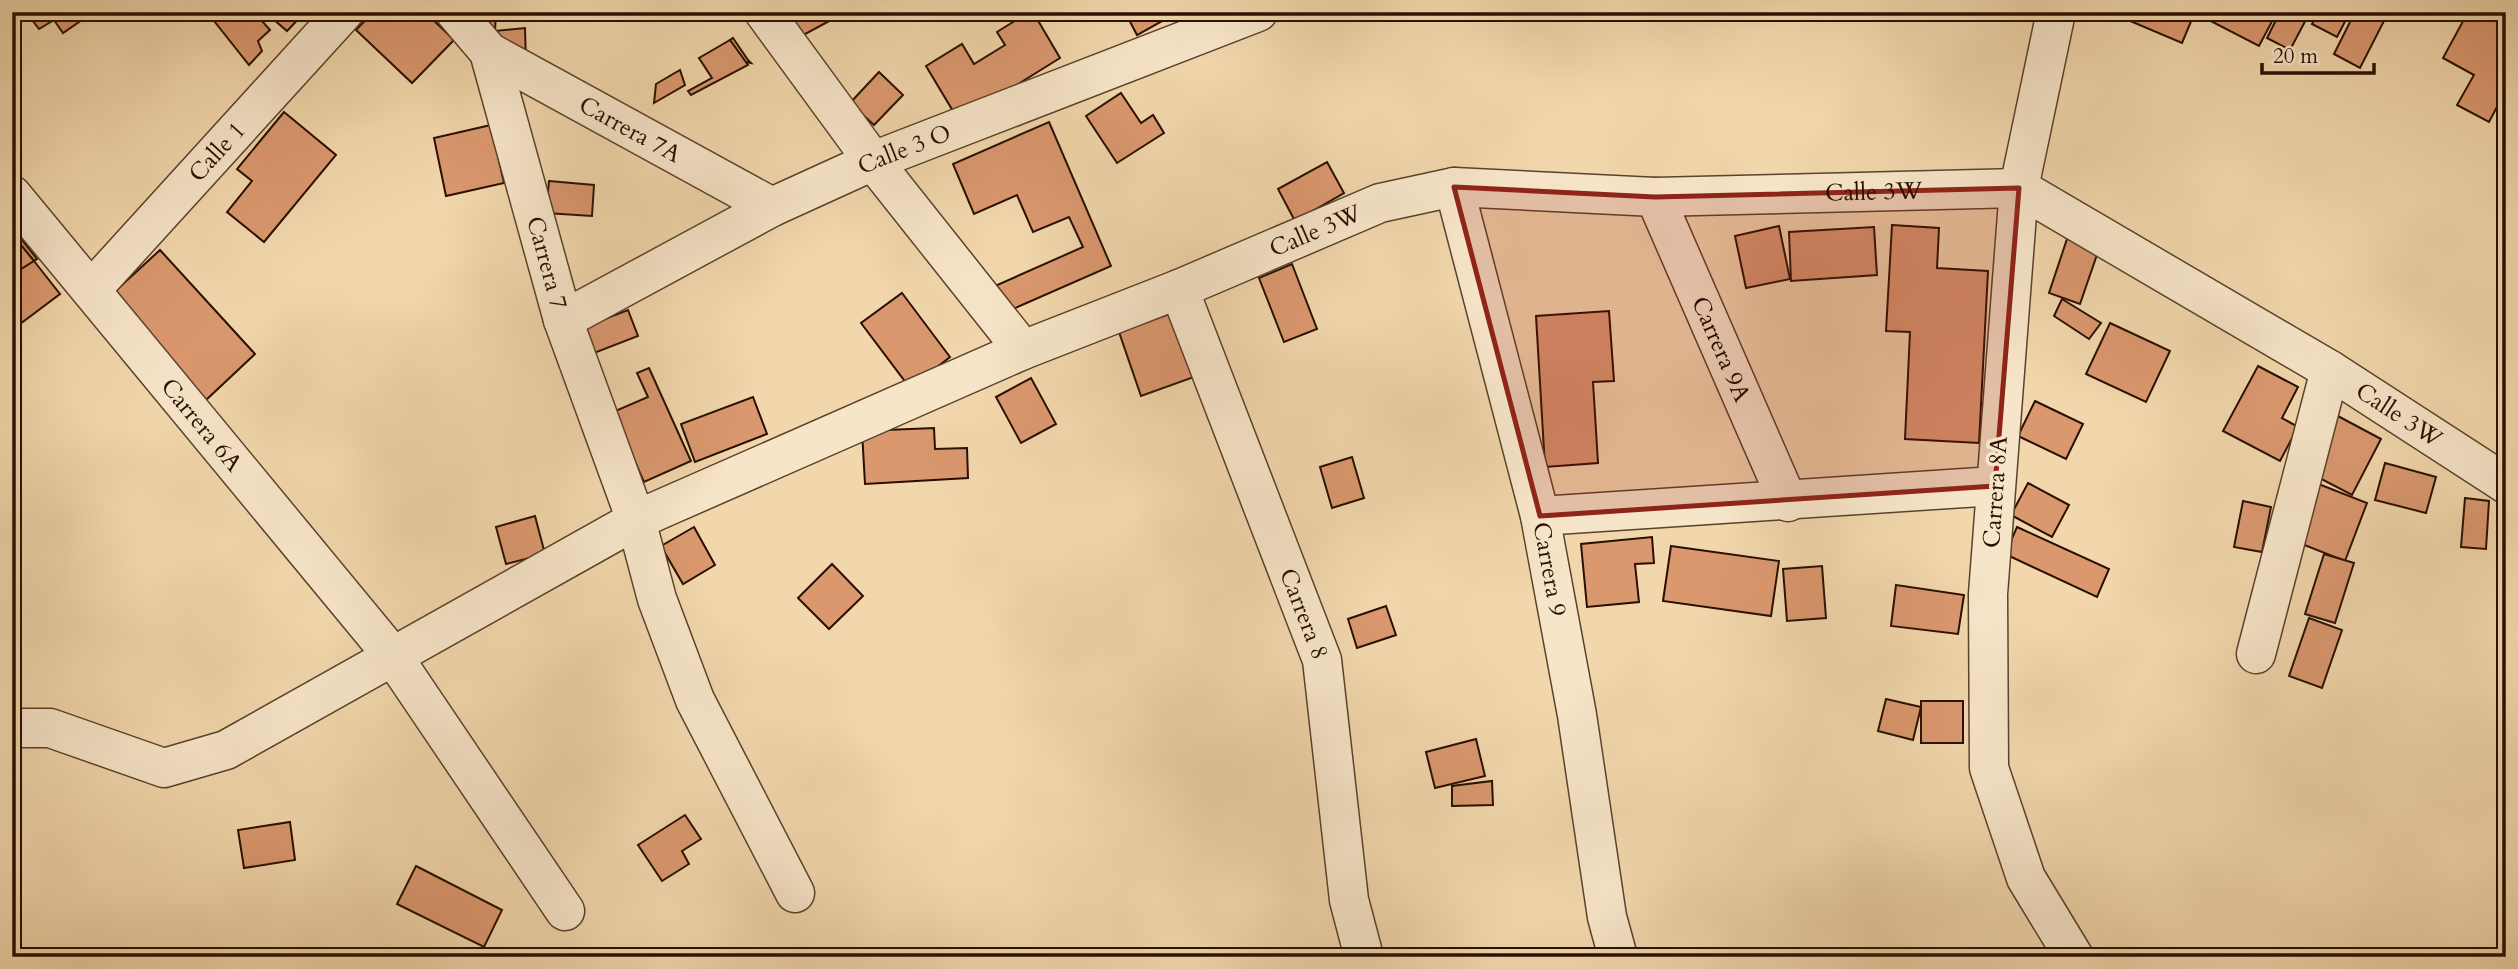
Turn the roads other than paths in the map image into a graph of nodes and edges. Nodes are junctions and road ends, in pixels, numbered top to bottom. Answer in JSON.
{"nodes":[{"id":1,"x":344,"y":12,"type":"edge"},
{"id":2,"x":456,"y":12,"type":"edge"},
{"id":3,"x":764,"y":12,"type":"edge"},
{"id":4,"x":1258,"y":12,"type":"edge"},
{"id":5,"x":2056,"y":12,"type":"edge"},
{"id":6,"x":489,"y":52,"type":"junction"},
{"id":7,"x":873,"y":161,"type":"junction"},
{"id":8,"x":1454,"y":187,"type":"junction"},
{"id":9,"x":2019,"y":188,"type":"junction"},
{"id":10,"x":12,"y":194,"type":"edge"},
{"id":11,"x":1655,"y":197,"type":"junction"},
{"id":12,"x":772,"y":207,"type":"junction"},
{"id":13,"x":1179,"y":289,"type":"junction"},
{"id":14,"x":90,"y":290,"type":"junction"},
{"id":15,"x":563,"y":320,"type":"junction"},
{"id":16,"x":1023,"y":350,"type":"junction"},
{"id":17,"x":2330,"y":370,"type":"junction"},
{"id":18,"x":2506,"y":484,"type":"edge"},
{"id":19,"x":1995,"y":486,"type":"junction"},
{"id":20,"x":1787,"y":502,"type":"junction"},
{"id":21,"x":1540,"y":516,"type":"junction"},
{"id":22,"x":636,"y":520,"type":"junction"},
{"id":23,"x":2256,"y":654,"type":"dead end"},
{"id":24,"x":392,"y":655,"type":"junction"},
{"id":25,"x":12,"y":728,"type":"edge"},
{"id":26,"x":795,"y":893,"type":"dead end"},
{"id":27,"x":565,"y":911,"type":"dead end"},
{"id":28,"x":1364,"y":957,"type":"edge"},
{"id":29,"x":1618,"y":957,"type":"edge"},
{"id":30,"x":2074,"y":957,"type":"edge"}],
"edges":[{"from":1,"to":14,"type":"street","name":"Calle 1"},
{"from":2,"to":6,"type":"street","name":"Carrera 7"},
{"from":3,"to":7,"type":"street"},
{"from":4,"to":7,"type":"street","name":"Calle 3 O"},
{"from":5,"to":9,"type":"street","name":"Carrera 8A"},
{"from":6,"to":12,"type":"street","name":"Carrera 7A"},
{"from":6,"to":15,"type":"street","name":"Carrera 7"},
{"from":7,"to":12,"type":"street","name":"Calle 3 O"},
{"from":7,"to":16,"type":"street"},
{"from":8,"to":11,"type":"street","name":"Calle 3W"},
{"from":8,"to":13,"type":"street","name":"Calle 3W"},
{"from":8,"to":21,"type":"street","name":"Carrera 9"},
{"from":9,"to":11,"type":"street","name":"Calle 3W"},
{"from":9,"to":17,"type":"street","name":"Calle 3W"},
{"from":9,"to":19,"type":"street","name":"Carrera 8A"},
{"from":10,"to":14,"type":"street","name":"Carrera 6A"},
{"from":11,"to":20,"type":"street","name":"Carrera 9A"},
{"from":12,"to":15,"type":"street","name":"Calle 3 O"},
{"from":13,"to":16,"type":"street","name":"Calle 3W"},
{"from":13,"to":28,"type":"street","name":"Carrera 8"},
{"from":14,"to":24,"type":"street","name":"Carrera 6A"},
{"from":15,"to":22,"type":"street","name":"Carrera 7"},
{"from":16,"to":22,"type":"street","name":"Calle 3W"},
{"from":17,"to":18,"type":"street","name":"Calle 3W"},
{"from":17,"to":23,"type":"street"},
{"from":19,"to":20,"type":"street"},
{"from":19,"to":30,"type":"street","name":"Carrera 8A"},
{"from":20,"to":21,"type":"street"},
{"from":21,"to":29,"type":"street","name":"Carrera 9"},
{"from":22,"to":24,"type":"street","name":"Calle 3W"},
{"from":22,"to":26,"type":"street","name":"Carrera 7"},
{"from":24,"to":25,"type":"street","name":"Calle 3W"},
{"from":24,"to":27,"type":"street","name":"Carrera 6A"}]}
